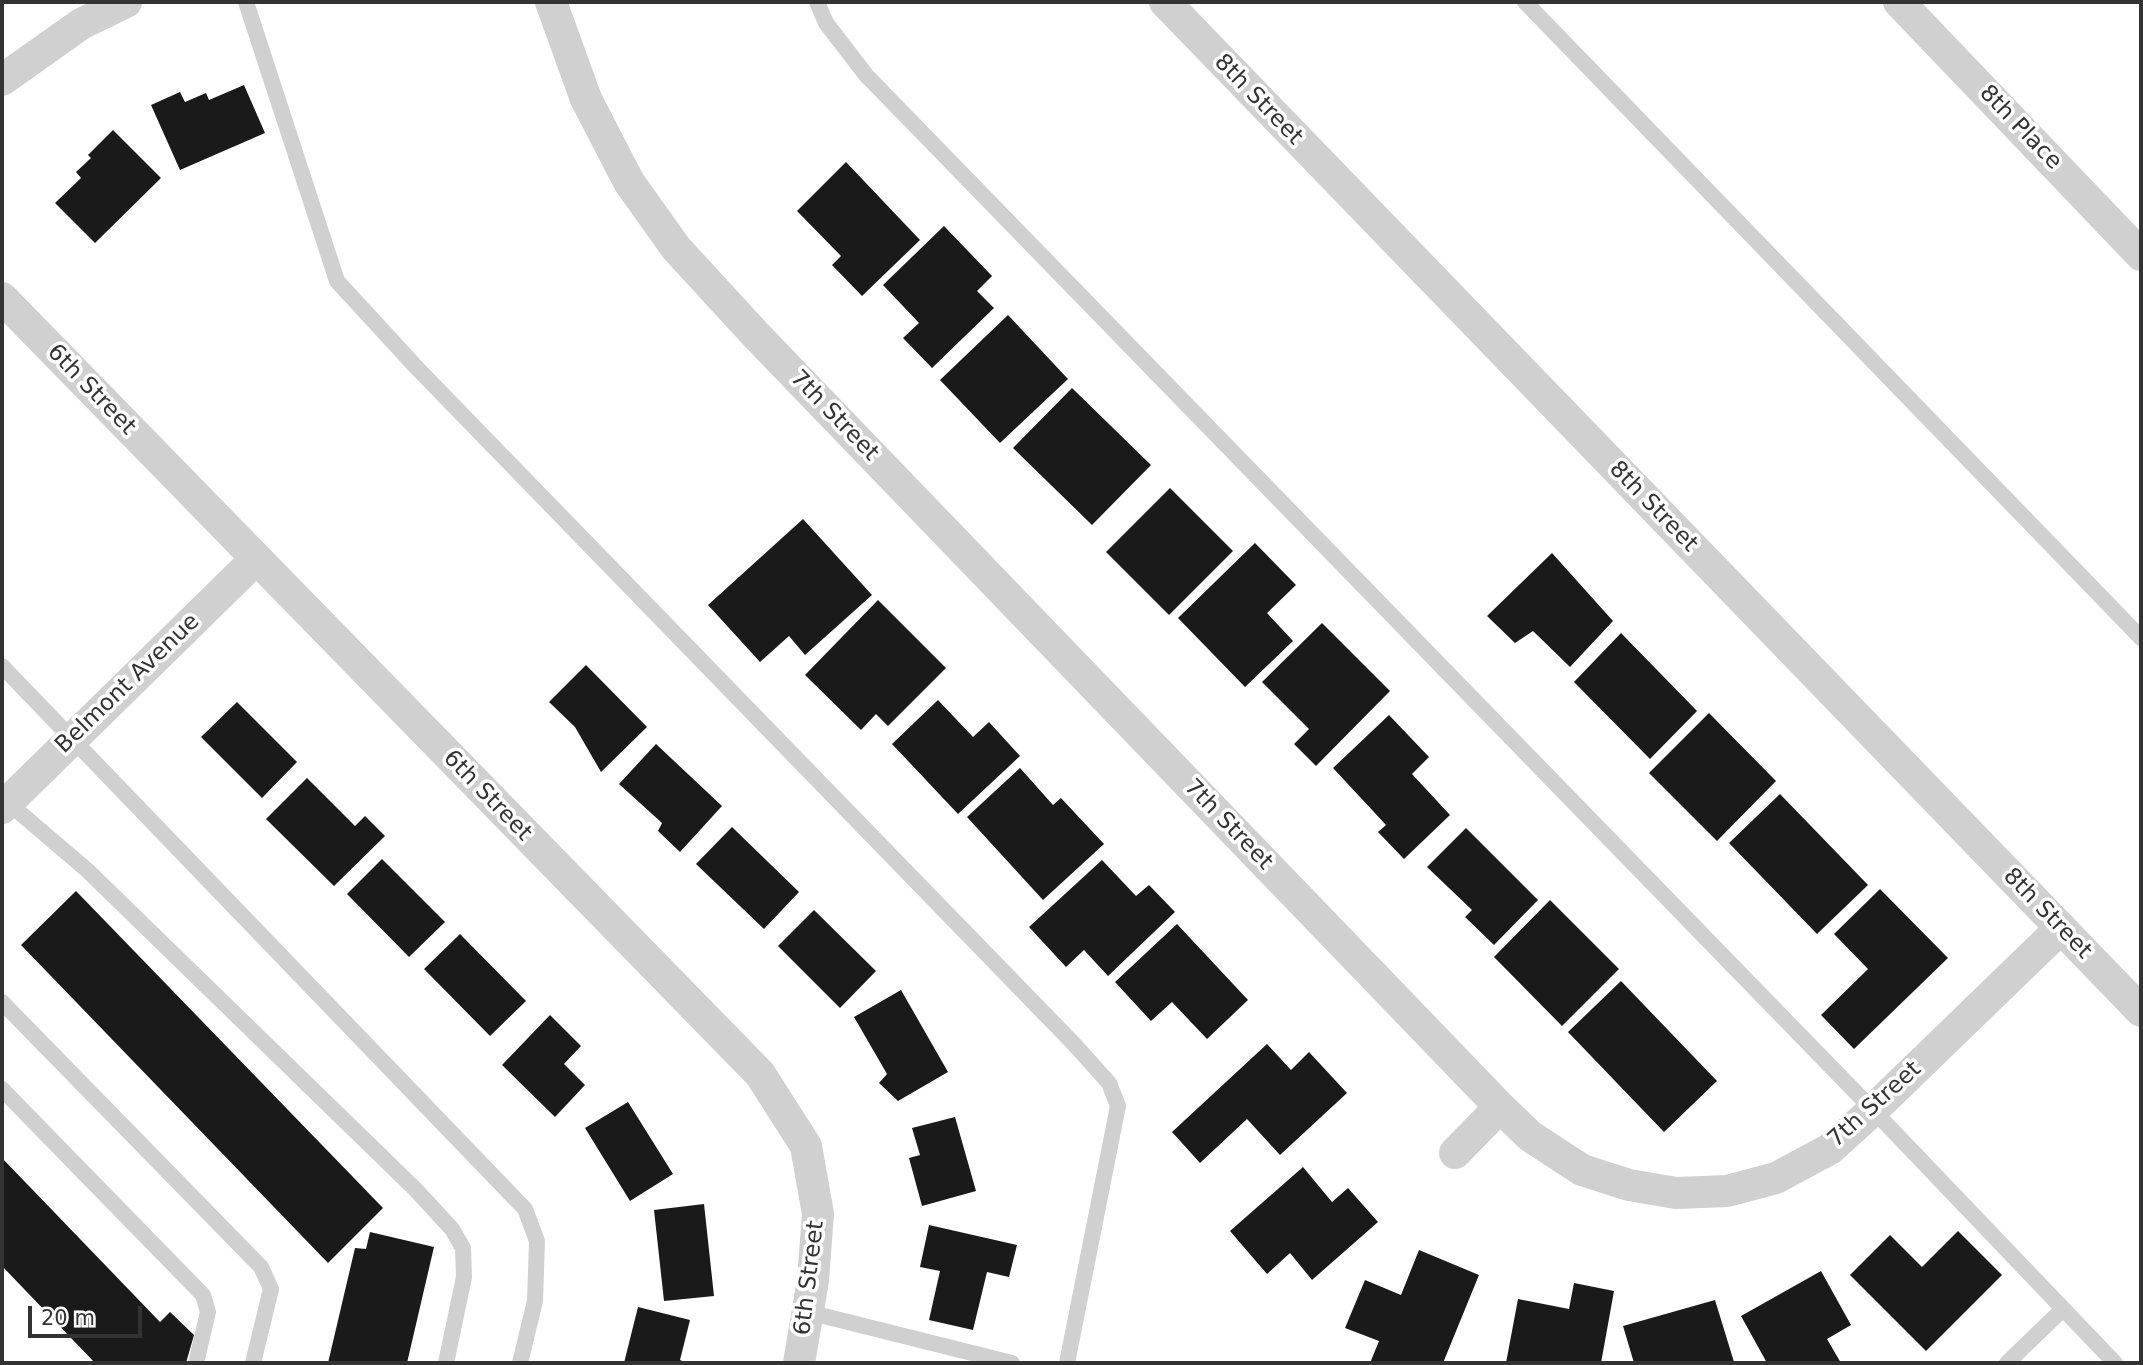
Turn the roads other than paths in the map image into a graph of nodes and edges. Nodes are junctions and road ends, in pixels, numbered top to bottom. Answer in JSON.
{"nodes":[{"id":1,"x":126,"y":2,"type":"edge"},
{"id":2,"x":246,"y":2,"type":"edge"},
{"id":3,"x":551,"y":2,"type":"edge"},
{"id":4,"x":817,"y":2,"type":"edge"},
{"id":5,"x":1165,"y":2,"type":"edge"},
{"id":6,"x":1525,"y":2,"type":"edge"},
{"id":7,"x":1899,"y":2,"type":"edge"},
{"id":8,"x":2,"y":80,"type":"edge"},
{"id":9,"x":2141,"y":255,"type":"edge"},
{"id":10,"x":2,"y":298,"type":"edge"},
{"id":11,"x":255,"y":560,"type":"junction"},
{"id":12,"x":2141,"y":638,"type":"edge"},
{"id":13,"x":2,"y":666,"type":"edge"},
{"id":14,"x":72,"y":739,"type":"junction"},
{"id":15,"x":4,"y":802,"type":"edge"},
{"id":16,"x":2061,"y":928,"type":"junction"},
{"id":17,"x":2,"y":1002,"type":"edge"},
{"id":18,"x":2141,"y":1011,"type":"edge"},
{"id":19,"x":2,"y":1089,"type":"edge"},
{"id":20,"x":1500,"y":1107,"type":"junction"},
{"id":21,"x":1873,"y":1110,"type":"junction"},
{"id":22,"x":1455,"y":1153,"type":"dead end"},
{"id":23,"x":2063,"y":1309,"type":"junction"},
{"id":24,"x":808,"y":1312,"type":"junction"},
{"id":25,"x":196,"y":1363,"type":"edge"},
{"id":26,"x":253,"y":1363,"type":"edge"},
{"id":27,"x":446,"y":1363,"type":"edge"},
{"id":28,"x":520,"y":1363,"type":"edge"},
{"id":29,"x":799,"y":1363,"type":"edge"},
{"id":30,"x":1012,"y":1363,"type":"edge"},
{"id":31,"x":1067,"y":1363,"type":"edge"},
{"id":32,"x":2007,"y":1363,"type":"edge"},
{"id":33,"x":2115,"y":1363,"type":"edge"}],
"edges":[{"from":1,"to":8,"type":"street"},
{"from":2,"to":31,"type":"lane"},
{"from":3,"to":20,"type":"street","name":"7th Street"},
{"from":4,"to":21,"type":"lane"},
{"from":5,"to":16,"type":"street","name":"8th Street"},
{"from":6,"to":12,"type":"lane"},
{"from":7,"to":9,"type":"street","name":"8th Place"},
{"from":10,"to":11,"type":"street","name":"6th Street"},
{"from":11,"to":14,"type":"street","name":"Belmont Avenue"},
{"from":11,"to":24,"type":"street","name":"6th Street"},
{"from":13,"to":14,"type":"lane"},
{"from":14,"to":15,"type":"street","name":"Belmont Avenue"},
{"from":14,"to":28,"type":"lane"},
{"from":15,"to":27,"type":"lane"},
{"from":16,"to":18,"type":"street","name":"8th Street"},
{"from":16,"to":21,"type":"street","name":"7th Street"},
{"from":17,"to":26,"type":"lane"},
{"from":19,"to":25,"type":"lane"},
{"from":20,"to":21,"type":"street","name":"7th Street"},
{"from":20,"to":22,"type":"street"},
{"from":21,"to":23,"type":"lane"},
{"from":23,"to":32,"type":"lane"},
{"from":23,"to":33,"type":"lane"},
{"from":24,"to":29,"type":"street","name":"6th Street"},
{"from":24,"to":30,"type":"lane"}]}
